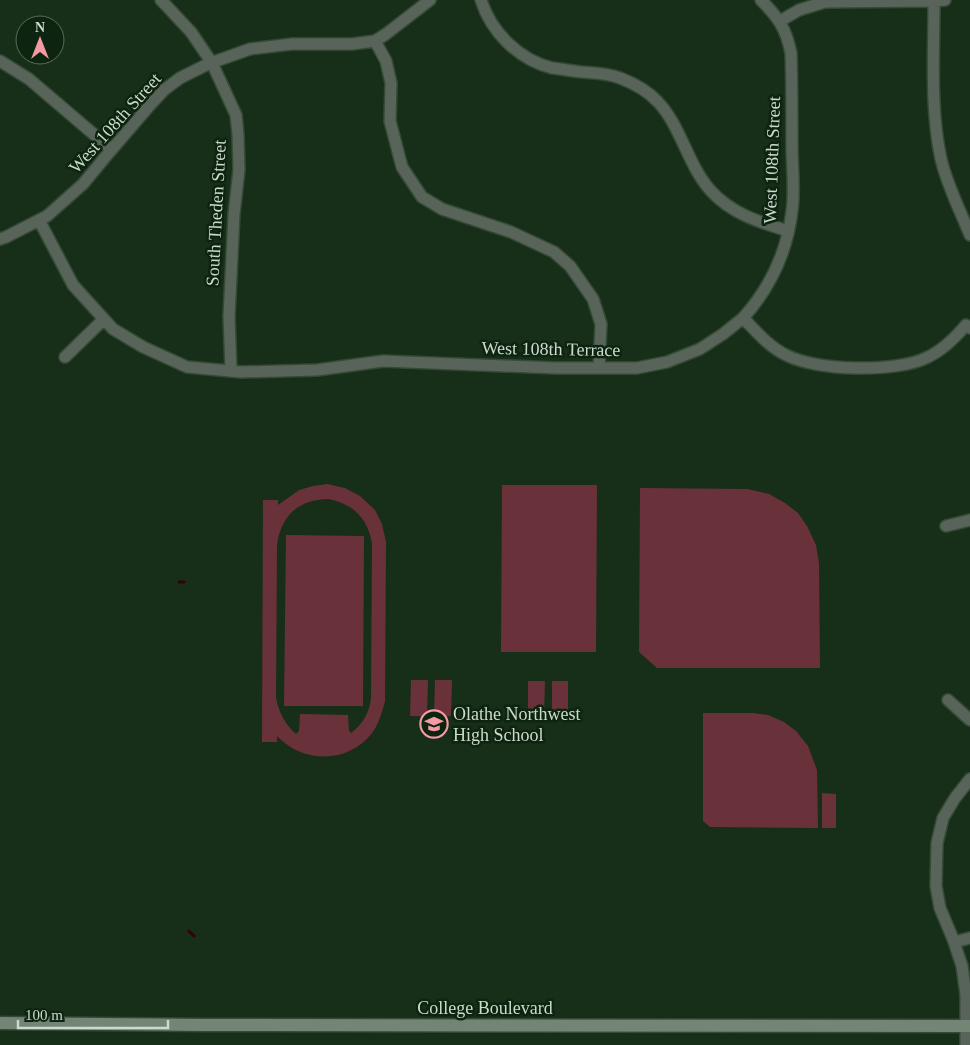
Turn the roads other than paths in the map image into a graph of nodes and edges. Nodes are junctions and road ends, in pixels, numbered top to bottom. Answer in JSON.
{"nodes":[{"id":1,"x":160,"y":0,"type":"edge"},
{"id":2,"x":430,"y":0,"type":"edge"},
{"id":3,"x":481,"y":0,"type":"edge"},
{"id":4,"x":761,"y":0,"type":"edge"},
{"id":5,"x":940,"y":1,"type":"edge"},
{"id":6,"x":780,"y":21,"type":"junction"},
{"id":7,"x":375,"y":41,"type":"junction"},
{"id":8,"x":0,"y":61,"type":"edge"},
{"id":9,"x":212,"y":63,"type":"junction"},
{"id":10,"x":111,"y":149,"type":"junction"},
{"id":11,"x":422,"y":197,"type":"junction"},
{"id":12,"x":414,"y":206,"type":"dead end"},
{"id":13,"x":39,"y":220,"type":"junction"},
{"id":14,"x":788,"y":230,"type":"junction"},
{"id":15,"x":970,"y":235,"type":"edge"},
{"id":16,"x":0,"y":239,"type":"edge"},
{"id":17,"x":743,"y":318,"type":"junction"},
{"id":18,"x":104,"y":319,"type":"junction"},
{"id":19,"x":969,"y":324,"type":"edge"},
{"id":20,"x":65,"y":357,"type":"dead end"},
{"id":21,"x":599,"y":368,"type":"junction"},
{"id":22,"x":231,"y":371,"type":"junction"},
{"id":23,"x":970,"y":520,"type":"edge"},
{"id":24,"x":946,"y":526,"type":"dead end"},
{"id":25,"x":948,"y":700,"type":"dead end"},
{"id":26,"x":970,"y":720,"type":"edge"},
{"id":27,"x":970,"y":779,"type":"edge"},
{"id":28,"x":970,"y":938,"type":"edge"},
{"id":29,"x":954,"y":942,"type":"junction"},
{"id":30,"x":0,"y":1023,"type":"edge"},
{"id":31,"x":968,"y":1026,"type":"edge"},
{"id":32,"x":966,"y":1045,"type":"edge"}],
"edges":[{"from":1,"to":9,"type":"street","name":"South Theden Street"},
{"from":2,"to":7,"type":"street","name":"West 108th Street"},
{"from":3,"to":14,"type":"street"},
{"from":4,"to":6,"type":"street","name":"West 108th Street"},
{"from":5,"to":6,"type":"street"},
{"from":5,"to":15,"type":"street"},
{"from":6,"to":14,"type":"street","name":"West 108th Street"},
{"from":7,"to":9,"type":"street","name":"West 108th Street"},
{"from":7,"to":11,"type":"street"},
{"from":8,"to":10,"type":"street"},
{"from":9,"to":10,"type":"street","name":"West 108th Street"},
{"from":9,"to":22,"type":"street","name":"South Theden Street"},
{"from":10,"to":13,"type":"street","name":"West 108th Street"},
{"from":11,"to":12,"type":"street"},
{"from":11,"to":21,"type":"street"},
{"from":13,"to":16,"type":"street","name":"West 108th Street"},
{"from":13,"to":18,"type":"street","name":"West 108th Terrace"},
{"from":14,"to":17,"type":"street","name":"West 108th Street"},
{"from":17,"to":19,"type":"street"},
{"from":17,"to":21,"type":"street","name":"West 108th Terrace"},
{"from":18,"to":20,"type":"street"},
{"from":18,"to":22,"type":"street","name":"West 108th Terrace"},
{"from":21,"to":22,"type":"street","name":"West 108th Terrace"},
{"from":23,"to":24,"type":"street"},
{"from":25,"to":26,"type":"street"},
{"from":27,"to":29,"type":"street"},
{"from":28,"to":29,"type":"street"},
{"from":29,"to":31,"type":"street"},
{"from":30,"to":31,"type":"main road","name":"College Boulevard"},
{"from":31,"to":32,"type":"street"}]}
